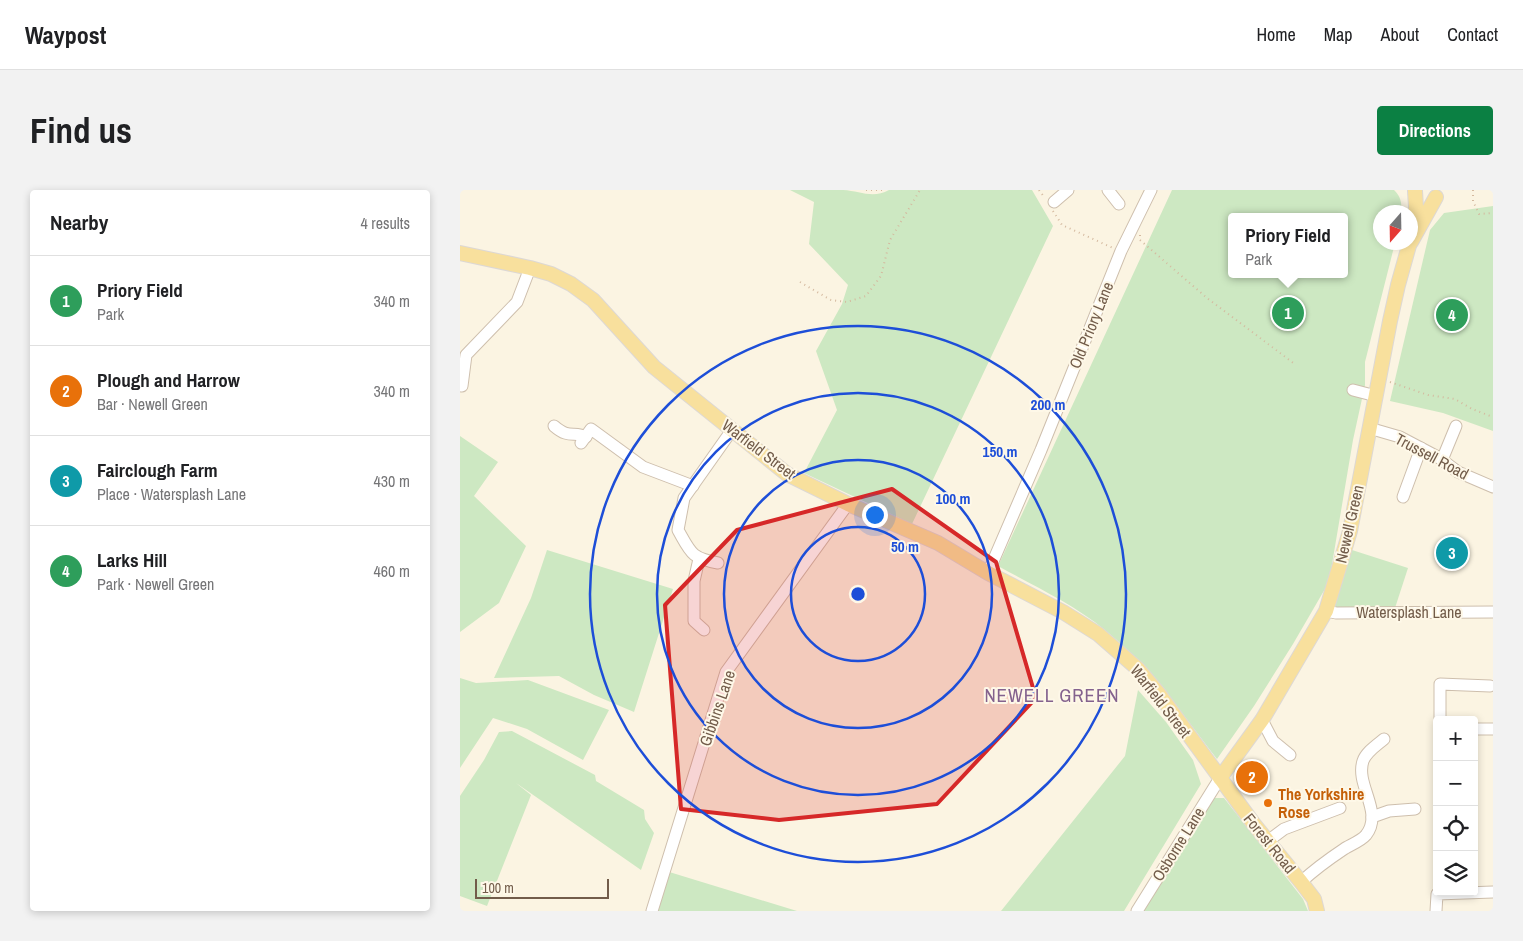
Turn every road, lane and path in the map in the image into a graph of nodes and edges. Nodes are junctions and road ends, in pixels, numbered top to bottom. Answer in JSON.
{"nodes":[{"id":1,"x":866,"y":190,"type":"edge"},
{"id":2,"x":882,"y":190,"type":"edge"},
{"id":3,"x":920,"y":190,"type":"edge"},
{"id":4,"x":1039,"y":190,"type":"edge"},
{"id":5,"x":1068,"y":190,"type":"edge"},
{"id":6,"x":1108,"y":190,"type":"edge"},
{"id":7,"x":1151,"y":190,"type":"edge"},
{"id":8,"x":1473,"y":190,"type":"edge"},
{"id":9,"x":1414,"y":191,"type":"edge"},
{"id":10,"x":1442,"y":193,"type":"edge"},
{"id":11,"x":1049,"y":202,"type":"junction"},
{"id":12,"x":1119,"y":204,"type":"dead end"},
{"id":13,"x":1416,"y":205,"type":"edge"},
{"id":14,"x":1493,"y":213,"type":"edge"},
{"id":15,"x":1418,"y":230,"type":"edge"},
{"id":16,"x":1140,"y":235,"type":"dead end"},
{"id":17,"x":1408,"y":250,"type":"edge"},
{"id":18,"x":1121,"y":251,"type":"junction"},
{"id":19,"x":460,"y":253,"type":"edge"},
{"id":20,"x":530,"y":268,"type":"junction"},
{"id":21,"x":800,"y":282,"type":"dead end"},
{"id":22,"x":1296,"y":365,"type":"dead end"},
{"id":23,"x":1384,"y":380,"type":"dead end"},
{"id":24,"x":462,"y":386,"type":"dead end"},
{"id":25,"x":1354,"y":390,"type":"dead end"},
{"id":26,"x":1376,"y":396,"type":"junction"},
{"id":27,"x":1493,"y":417,"type":"edge"},
{"id":28,"x":554,"y":426,"type":"dead end"},
{"id":29,"x":1456,"y":426,"type":"dead end"},
{"id":30,"x":1369,"y":428,"type":"junction"},
{"id":31,"x":732,"y":430,"type":"junction"},
{"id":32,"x":1421,"y":448,"type":"junction"},
{"id":33,"x":1442,"y":460,"type":"junction"},
{"id":34,"x":692,"y":486,"type":"junction"},
{"id":35,"x":1493,"y":487,"type":"edge"},
{"id":36,"x":1403,"y":497,"type":"dead end"},
{"id":37,"x":848,"y":504,"type":"junction"},
{"id":38,"x":699,"y":559,"type":"junction"},
{"id":39,"x":718,"y":563,"type":"dead end"},
{"id":40,"x":988,"y":573,"type":"junction"},
{"id":41,"x":1326,"y":611,"type":"junction"},
{"id":42,"x":1493,"y":612,"type":"edge"},
{"id":43,"x":704,"y":630,"type":"dead end"},
{"id":44,"x":1490,"y":686,"type":"dead end"},
{"id":45,"x":1440,"y":716,"type":"edge"},
{"id":46,"x":1262,"y":720,"type":"junction"},
{"id":47,"x":1478,"y":728,"type":"edge"},
{"id":48,"x":1493,"y":729,"type":"edge"},
{"id":49,"x":1384,"y":739,"type":"dead end"},
{"id":50,"x":1290,"y":756,"type":"dead end"},
{"id":51,"x":1220,"y":778,"type":"junction"},
{"id":52,"x":1340,"y":808,"type":"dead end"},
{"id":53,"x":1415,"y":809,"type":"dead end"},
{"id":54,"x":1372,"y":817,"type":"junction"},
{"id":55,"x":1268,"y":841,"type":"junction"},
{"id":56,"x":1301,"y":882,"type":"junction"},
{"id":57,"x":1493,"y":892,"type":"edge"},
{"id":58,"x":652,"y":911,"type":"edge"},
{"id":59,"x":1137,"y":911,"type":"edge"},
{"id":60,"x":1317,"y":911,"type":"edge"},
{"id":61,"x":1436,"y":911,"type":"edge"}],
"edges":[{"from":1,"to":2,"type":"path"},
{"from":3,"to":21,"type":"path"},
{"from":4,"to":11,"type":"path"},
{"from":5,"to":11,"type":"street"},
{"from":6,"to":12,"type":"street"},
{"from":7,"to":18,"type":"street","name":"Old Priory Lane"},
{"from":8,"to":14,"type":"path"},
{"from":9,"to":10,"type":"main road"},
{"from":9,"to":13,"type":"main road","name":"Newell Green"},
{"from":10,"to":15,"type":"main road","name":"Newell Green"},
{"from":11,"to":18,"type":"path"},
{"from":16,"to":22,"type":"path"},
{"from":17,"to":26,"type":"main road","name":"Newell Green"},
{"from":18,"to":40,"type":"street","name":"Old Priory Lane"},
{"from":19,"to":20,"type":"main road","name":"Warfield Street"},
{"from":20,"to":24,"type":"street"},
{"from":20,"to":31,"type":"main road","name":"Warfield Street"},
{"from":23,"to":27,"type":"path"},
{"from":25,"to":26,"type":"street"},
{"from":26,"to":30,"type":"main road","name":"Newell Green"},
{"from":28,"to":34,"type":"street"},
{"from":29,"to":33,"type":"street"},
{"from":30,"to":32,"type":"street","name":"Trussell Road"},
{"from":30,"to":41,"type":"main road","name":"Newell Green"},
{"from":31,"to":34,"type":"street"},
{"from":31,"to":37,"type":"main road","name":"Warfield Street"},
{"from":32,"to":33,"type":"street","name":"Trussell Road"},
{"from":32,"to":36,"type":"street"},
{"from":33,"to":35,"type":"street","name":"Trussell Road"},
{"from":34,"to":38,"type":"street"},
{"from":37,"to":40,"type":"main road","name":"Warfield Street"},
{"from":37,"to":58,"type":"street","name":"Gibbins Lane"},
{"from":38,"to":39,"type":"street"},
{"from":38,"to":43,"type":"street"},
{"from":40,"to":51,"type":"main road","name":"Warfield Street"},
{"from":41,"to":42,"type":"street","name":"Watersplash Lane"},
{"from":41,"to":46,"type":"main road","name":"Newell Green"},
{"from":44,"to":45,"type":"street"},
{"from":46,"to":50,"type":"street"},
{"from":46,"to":51,"type":"main road","name":"Newell Green"},
{"from":47,"to":48,"type":"street"},
{"from":49,"to":54,"type":"street"},
{"from":51,"to":55,"type":"main road","name":"Forest Road"},
{"from":51,"to":59,"type":"street","name":"Osborne Lane"},
{"from":52,"to":55,"type":"street"},
{"from":53,"to":54,"type":"street"},
{"from":54,"to":56,"type":"street"},
{"from":55,"to":56,"type":"main road","name":"Forest Road"},
{"from":56,"to":60,"type":"main road","name":"Forest Road"},
{"from":57,"to":61,"type":"street"}]}
